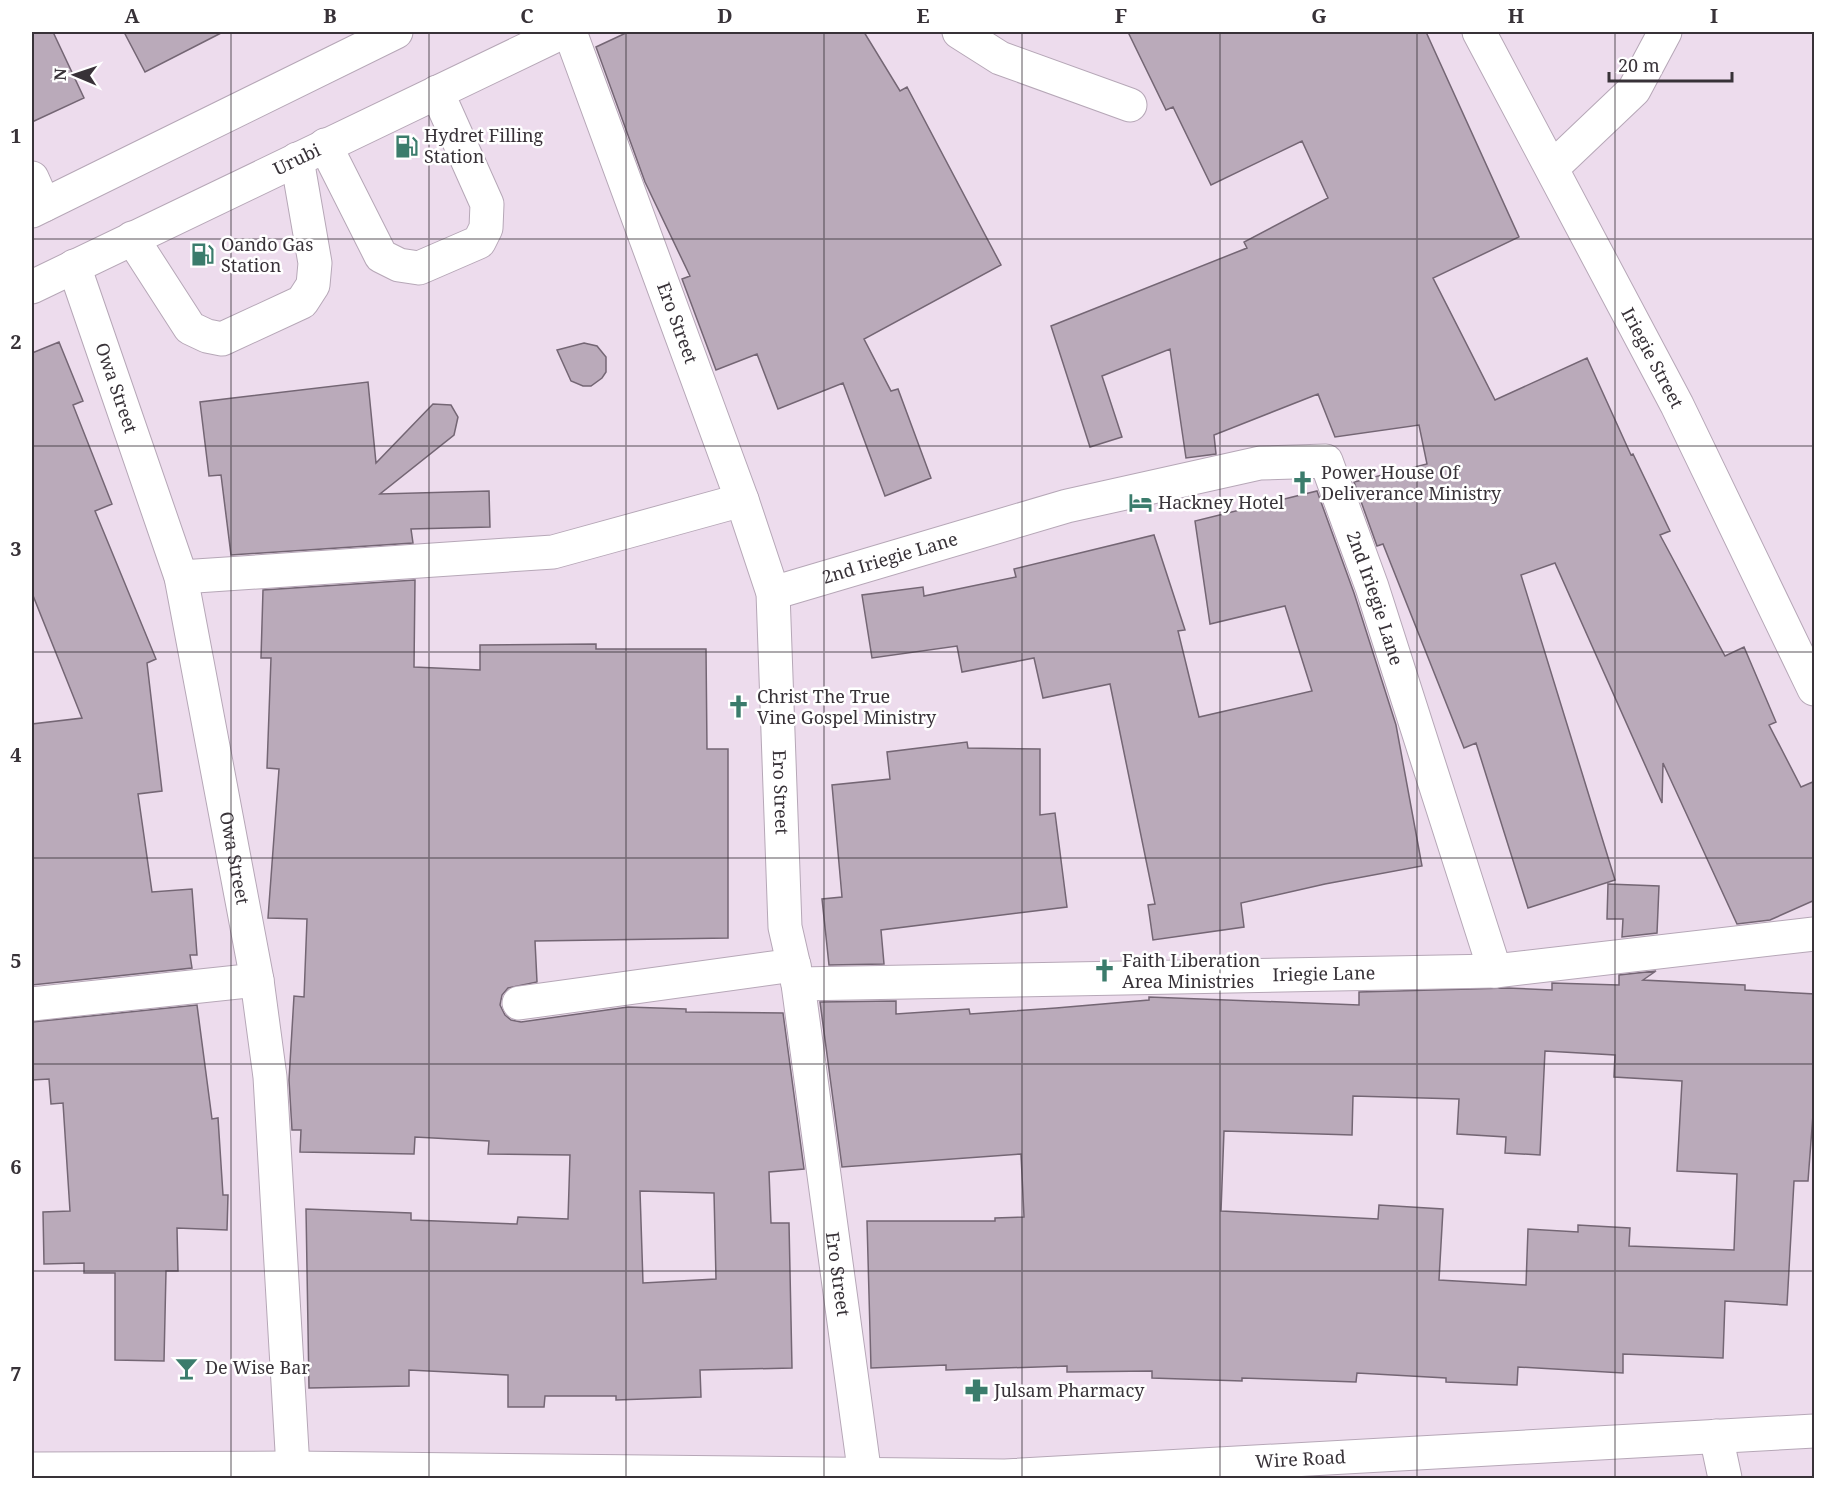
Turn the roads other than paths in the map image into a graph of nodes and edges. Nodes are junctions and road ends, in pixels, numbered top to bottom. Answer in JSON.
{"nodes":[{"id":1,"x":396,"y":32,"type":"edge"},
{"id":2,"x":563,"y":32,"type":"edge"},
{"id":3,"x":570,"y":32,"type":"edge"},
{"id":4,"x":959,"y":32,"type":"edge"},
{"id":5,"x":1479,"y":32,"type":"edge"},
{"id":6,"x":1665,"y":32,"type":"edge"},
{"id":7,"x":437,"y":92,"type":"junction"},
{"id":8,"x":1130,"y":105,"type":"dead end"},
{"id":9,"x":311,"y":152,"type":"junction"},
{"id":10,"x":1552,"y":168,"type":"junction"},
{"id":11,"x":36,"y":198,"type":"edge"},
{"id":12,"x":132,"y":238,"type":"junction"},
{"id":13,"x":74,"y":266,"type":"junction"},
{"id":14,"x":32,"y":287,"type":"edge"},
{"id":15,"x":742,"y":500,"type":"junction"},
{"id":16,"x":181,"y":577,"type":"junction"},
{"id":17,"x":773,"y":593,"type":"junction"},
{"id":18,"x":1815,"y":689,"type":"edge"},
{"id":19,"x":1815,"y":934,"type":"edge"},
{"id":20,"x":1495,"y":971,"type":"junction"},
{"id":21,"x":796,"y":975,"type":"junction"},
{"id":22,"x":257,"y":980,"type":"junction"},
{"id":23,"x":519,"y":1003,"type":"dead end"},
{"id":24,"x":32,"y":1004,"type":"edge"},
{"id":25,"x":1815,"y":1431,"type":"edge"},
{"id":26,"x":1716,"y":1436,"type":"junction"},
{"id":27,"x":293,"y":1468,"type":"junction"},
{"id":28,"x":32,"y":1469,"type":"edge"},
{"id":29,"x":865,"y":1476,"type":"junction"},
{"id":30,"x":1005,"y":1477,"type":"edge"},
{"id":31,"x":1725,"y":1479,"type":"edge"}],
"edges":[{"from":1,"to":11,"type":"main road"},
{"from":2,"to":7,"type":"main road","name":"Urubi"},
{"from":3,"to":15,"type":"main road","name":"Ero Street"},
{"from":4,"to":8,"type":"main road"},
{"from":5,"to":10,"type":"main road","name":"Iriegie Street"},
{"from":6,"to":10,"type":"main road"},
{"from":7,"to":9,"type":"main road","name":"Urubi"},
{"from":7,"to":9,"type":"main road"},
{"from":9,"to":12,"type":"main road","name":"Urubi"},
{"from":9,"to":12,"type":"main road"},
{"from":10,"to":18,"type":"main road","name":"Iriegie Street"},
{"from":12,"to":13,"type":"main road","name":"Urubi"},
{"from":13,"to":14,"type":"main road","name":"Urubi"},
{"from":13,"to":16,"type":"main road","name":"Owa Street"},
{"from":15,"to":16,"type":"main road"},
{"from":15,"to":17,"type":"main road","name":"Ero Street"},
{"from":16,"to":22,"type":"main road","name":"Owa Street"},
{"from":17,"to":20,"type":"main road","name":"2nd Iriegie Lane"},
{"from":17,"to":21,"type":"main road","name":"Ero Street"},
{"from":19,"to":20,"type":"main road","name":"Iriegie Lane"},
{"from":20,"to":21,"type":"main road","name":"Iriegie Lane"},
{"from":21,"to":23,"type":"main road","name":"Iriegie Lane"},
{"from":21,"to":29,"type":"main road","name":"Ero Street"},
{"from":22,"to":24,"type":"main road"},
{"from":22,"to":27,"type":"main road","name":"Owa Street"},
{"from":25,"to":26,"type":"main road","name":"Wire Road"},
{"from":26,"to":30,"type":"main road","name":"Wire Road"},
{"from":26,"to":31,"type":"main road"},
{"from":27,"to":28,"type":"main road","name":"Wire Road"},
{"from":27,"to":29,"type":"main road","name":"Wire Road"},
{"from":29,"to":30,"type":"main road","name":"Wire Road"}]}
